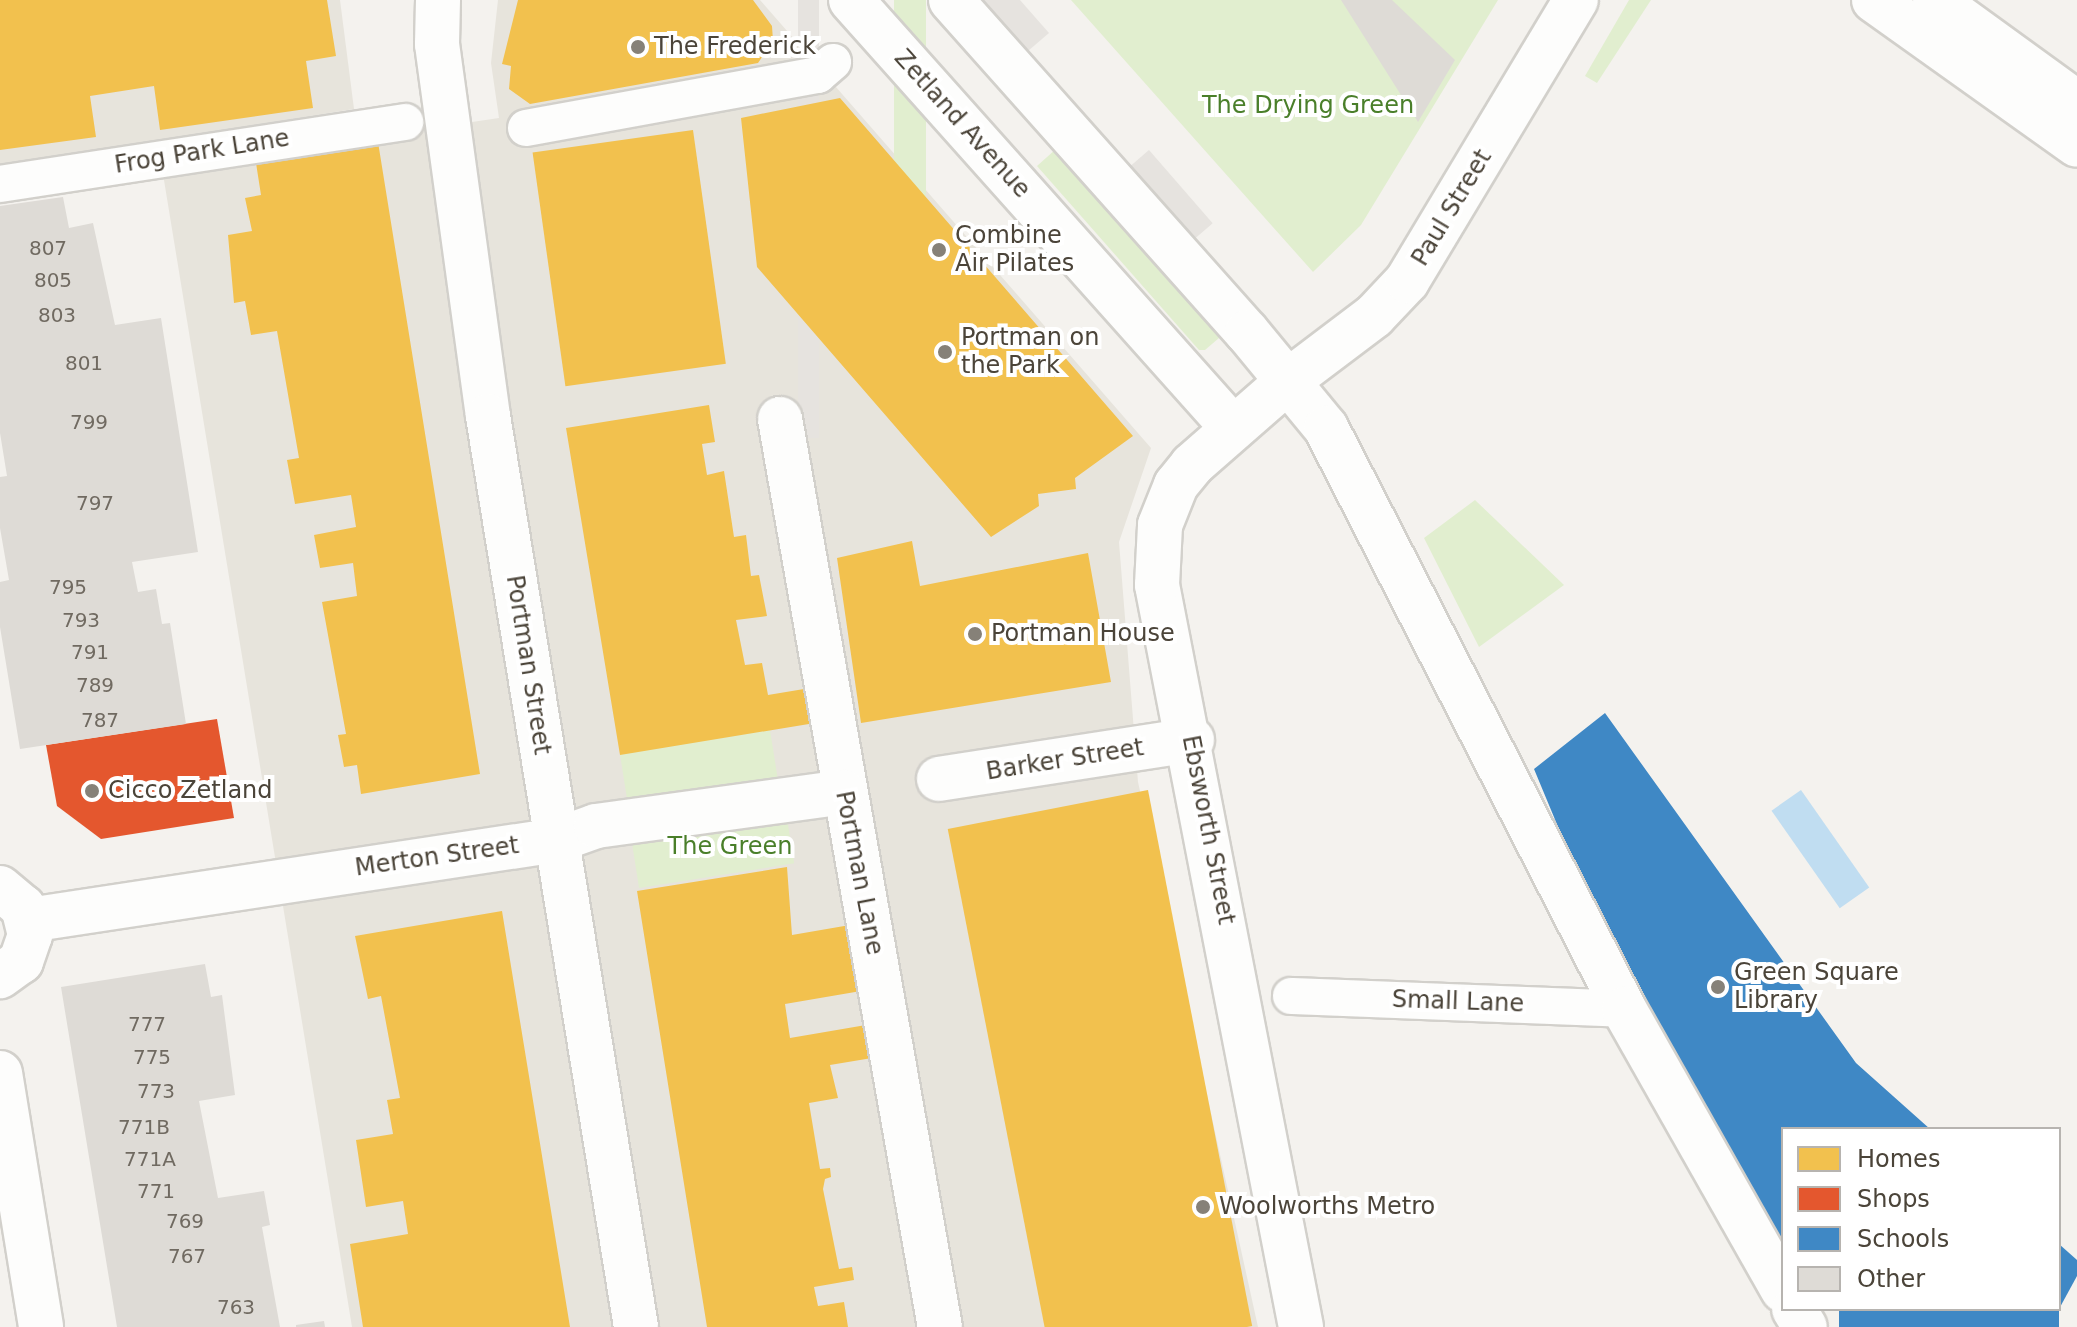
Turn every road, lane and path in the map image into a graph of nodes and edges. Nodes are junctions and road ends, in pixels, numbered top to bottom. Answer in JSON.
{"nodes":[{"id":1,"x":438,"y":0,"type":"edge"},
{"id":2,"x":851,"y":0,"type":"edge"},
{"id":3,"x":951,"y":0,"type":"edge"},
{"id":4,"x":1576,"y":0,"type":"edge"},
{"id":5,"x":1874,"y":0,"type":"edge"},
{"id":6,"x":1935,"y":0,"type":"edge"},
{"id":7,"x":833,"y":62,"type":"dead end"},
{"id":8,"x":2077,"y":103,"type":"edge"},
{"id":9,"x":405,"y":122,"type":"dead end"},
{"id":10,"x":526,"y":128,"type":"dead end"},
{"id":11,"x":2077,"y":145,"type":"edge"},
{"id":12,"x":0,"y":184,"type":"edge"},
{"id":13,"x":1288,"y":381,"type":"junction"},
{"id":14,"x":780,"y":419,"type":"dead end"},
{"id":15,"x":1233,"y":428,"type":"junction"},
{"id":16,"x":1192,"y":740,"type":"junction"},
{"id":17,"x":939,"y":779,"type":"dead end"},
{"id":18,"x":844,"y":792,"type":"junction"},
{"id":19,"x":557,"y":840,"type":"junction"},
{"id":20,"x":0,"y":888,"type":"edge"},
{"id":21,"x":29,"y":920,"type":"junction"},
{"id":22,"x":0,"y":976,"type":"edge"},
{"id":23,"x":1291,"y":996,"type":"dead end"},
{"id":24,"x":1624,"y":1009,"type":"junction"},
{"id":25,"x":0,"y":1073,"type":"edge"},
{"id":26,"x":1781,"y":1286,"type":"edge"},
{"id":27,"x":41,"y":1327,"type":"edge"},
{"id":28,"x":636,"y":1327,"type":"edge"},
{"id":29,"x":940,"y":1327,"type":"edge"},
{"id":30,"x":1301,"y":1327,"type":"edge"}],
"edges":[{"from":1,"to":19,"type":"street","name":"Portman Street"},
{"from":2,"to":15,"type":"street","name":"Zetland Avenue"},
{"from":3,"to":13,"type":"street"},
{"from":4,"to":13,"type":"street","name":"Paul Street"},
{"from":5,"to":11,"type":"street"},
{"from":6,"to":8,"type":"street"},
{"from":7,"to":10,"type":"street"},
{"from":9,"to":12,"type":"street","name":"Frog Park Lane"},
{"from":13,"to":15,"type":"street","name":"Ebsworth Street"},
{"from":13,"to":24,"type":"street"},
{"from":14,"to":18,"type":"street","name":"Portman Lane"},
{"from":15,"to":16,"type":"street","name":"Ebsworth Street"},
{"from":16,"to":17,"type":"street","name":"Barker Street"},
{"from":16,"to":30,"type":"street","name":"Ebsworth Street"},
{"from":18,"to":19,"type":"street","name":"Merton Street"},
{"from":18,"to":29,"type":"street","name":"Portman Lane"},
{"from":19,"to":21,"type":"street","name":"Merton Street"},
{"from":19,"to":28,"type":"street","name":"Portman Street"},
{"from":20,"to":21,"type":"street"},
{"from":21,"to":22,"type":"street"},
{"from":23,"to":24,"type":"street","name":"Small Lane"},
{"from":24,"to":26,"type":"street"},
{"from":25,"to":27,"type":"street"}]}
